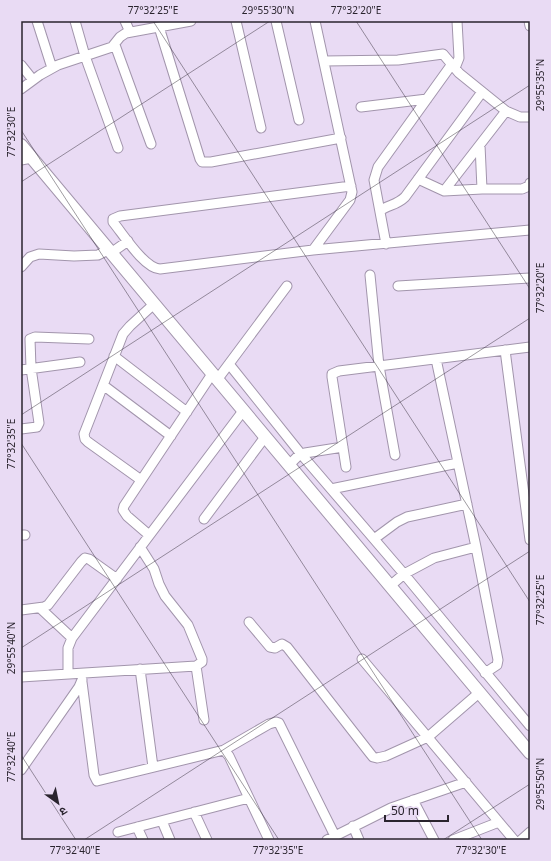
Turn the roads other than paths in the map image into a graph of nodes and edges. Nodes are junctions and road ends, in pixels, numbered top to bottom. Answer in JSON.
{"nodes":[{"id":1,"x":37,"y":21,"type":"edge"},
{"id":2,"x":75,"y":21,"type":"edge"},
{"id":3,"x":125,"y":21,"type":"edge"},
{"id":4,"x":191,"y":21,"type":"edge"},
{"id":5,"x":236,"y":21,"type":"edge"},
{"id":6,"x":276,"y":21,"type":"edge"},
{"id":7,"x":315,"y":21,"type":"edge"},
{"id":8,"x":457,"y":21,"type":"edge"},
{"id":9,"x":529,"y":21,"type":"edge"},
{"id":10,"x":163,"y":24,"type":"edge"},
{"id":11,"x":530,"y":26,"type":"edge"},
{"id":12,"x":130,"y":32,"type":"junction"},
{"id":13,"x":115,"y":45,"type":"junction"},
{"id":14,"x":85,"y":56,"type":"junction"},
{"id":15,"x":324,"y":61,"type":"junction"},
{"id":16,"x":21,"y":65,"type":"edge"},
{"id":17,"x":453,"y":66,"type":"junction"},
{"id":18,"x":52,"y":68,"type":"junction"},
{"id":19,"x":33,"y":80,"type":"junction"},
{"id":20,"x":21,"y":89,"type":"edge"},
{"id":21,"x":482,"y":92,"type":"junction"},
{"id":22,"x":427,"y":99,"type":"junction"},
{"id":23,"x":361,"y":107,"type":"dead end"},
{"id":24,"x":506,"y":111,"type":"junction"},
{"id":25,"x":530,"y":117,"type":"edge"},
{"id":26,"x":299,"y":120,"type":"dead end"},
{"id":27,"x":261,"y":128,"type":"dead end"},
{"id":28,"x":341,"y":138,"type":"junction"},
{"id":29,"x":151,"y":144,"type":"dead end"},
{"id":30,"x":21,"y":145,"type":"edge"},
{"id":31,"x":480,"y":145,"type":"junction"},
{"id":32,"x":118,"y":148,"type":"dead end"},
{"id":33,"x":27,"y":159,"type":"edge"},
{"id":34,"x":418,"y":179,"type":"junction"},
{"id":35,"x":530,"y":183,"type":"edge"},
{"id":36,"x":351,"y":186,"type":"junction"},
{"id":37,"x":482,"y":188,"type":"junction"},
{"id":38,"x":444,"y":191,"type":"junction"},
{"id":39,"x":380,"y":211,"type":"junction"},
{"id":40,"x":530,"y":230,"type":"edge"},
{"id":41,"x":125,"y":242,"type":"junction"},
{"id":42,"x":386,"y":244,"type":"junction"},
{"id":43,"x":313,"y":250,"type":"junction"},
{"id":44,"x":111,"y":251,"type":"junction"},
{"id":45,"x":21,"y":267,"type":"edge"},
{"id":46,"x":370,"y":275,"type":"dead end"},
{"id":47,"x":530,"y":278,"type":"edge"},
{"id":48,"x":287,"y":286,"type":"dead end"},
{"id":49,"x":398,"y":286,"type":"dead end"},
{"id":50,"x":154,"y":304,"type":"junction"},
{"id":51,"x":89,"y":339,"type":"dead end"},
{"id":52,"x":530,"y":347,"type":"edge"},
{"id":53,"x":505,"y":350,"type":"junction"},
{"id":54,"x":114,"y":356,"type":"junction"},
{"id":55,"x":436,"y":359,"type":"junction"},
{"id":56,"x":80,"y":362,"type":"dead end"},
{"id":57,"x":380,"y":366,"type":"junction"},
{"id":58,"x":31,"y":368,"type":"junction"},
{"id":59,"x":21,"y":370,"type":"edge"},
{"id":60,"x":220,"y":373,"type":"junction"},
{"id":61,"x":102,"y":385,"type":"junction"},
{"id":62,"x":243,"y":410,"type":"junction"},
{"id":63,"x":187,"y":412,"type":"junction"},
{"id":64,"x":21,"y":429,"type":"edge"},
{"id":65,"x":171,"y":436,"type":"junction"},
{"id":66,"x":265,"y":437,"type":"junction"},
{"id":67,"x":343,"y":447,"type":"junction"},
{"id":68,"x":395,"y":455,"type":"dead end"},
{"id":69,"x":295,"y":460,"type":"junction"},
{"id":70,"x":458,"y":463,"type":"junction"},
{"id":71,"x":346,"y":467,"type":"dead end"},
{"id":72,"x":526,"y":478,"type":"edge"},
{"id":73,"x":141,"y":480,"type":"junction"},
{"id":74,"x":331,"y":489,"type":"junction"},
{"id":75,"x":467,"y":504,"type":"junction"},
{"id":76,"x":204,"y":519,"type":"dead end"},
{"id":77,"x":149,"y":535,"type":"junction"},
{"id":78,"x":374,"y":539,"type":"junction"},
{"id":79,"x":530,"y":540,"type":"edge"},
{"id":80,"x":140,"y":547,"type":"junction"},
{"id":81,"x":476,"y":547,"type":"junction"},
{"id":82,"x":117,"y":579,"type":"junction"},
{"id":83,"x":397,"y":580,"type":"junction"},
{"id":84,"x":40,"y":608,"type":"junction"},
{"id":85,"x":21,"y":610,"type":"edge"},
{"id":86,"x":249,"y":622,"type":"dead end"},
{"id":87,"x":72,"y":638,"type":"junction"},
{"id":88,"x":362,"y":658,"type":"dead end"},
{"id":89,"x":196,"y":666,"type":"junction"},
{"id":90,"x":140,"y":669,"type":"junction"},
{"id":91,"x":485,"y":673,"type":"junction"},
{"id":92,"x":68,"y":674,"type":"junction"},
{"id":93,"x":21,"y":677,"type":"edge"},
{"id":94,"x":82,"y":678,"type":"junction"},
{"id":95,"x":480,"y":692,"type":"junction"},
{"id":96,"x":204,"y":720,"type":"dead end"},
{"id":97,"x":530,"y":726,"type":"edge"},
{"id":98,"x":428,"y":737,"type":"junction"},
{"id":99,"x":224,"y":750,"type":"junction"},
{"id":100,"x":530,"y":753,"type":"edge"},
{"id":101,"x":152,"y":767,"type":"junction"},
{"id":102,"x":21,"y":770,"type":"edge"},
{"id":103,"x":466,"y":782,"type":"junction"},
{"id":104,"x":249,"y":798,"type":"junction"},
{"id":105,"x":413,"y":800,"type":"junction"},
{"id":106,"x":194,"y":812,"type":"junction"},
{"id":107,"x":162,"y":821,"type":"junction"},
{"id":108,"x":499,"y":822,"type":"junction"},
{"id":109,"x":353,"y":826,"type":"junction"},
{"id":110,"x":137,"y":827,"type":"junction"},
{"id":111,"x":118,"y":832,"type":"dead end"},
{"id":112,"x":530,"y":832,"type":"edge"},
{"id":113,"x":331,"y":838,"type":"edge"},
{"id":114,"x":143,"y":840,"type":"edge"},
{"id":115,"x":170,"y":840,"type":"edge"},
{"id":116,"x":207,"y":840,"type":"edge"},
{"id":117,"x":269,"y":840,"type":"edge"},
{"id":118,"x":360,"y":840,"type":"edge"},
{"id":119,"x":434,"y":840,"type":"edge"},
{"id":120,"x":453,"y":840,"type":"edge"},
{"id":121,"x":514,"y":840,"type":"edge"},
{"id":122,"x":521,"y":840,"type":"edge"}],
"edges":[{"from":1,"to":18,"type":"street"},
{"from":2,"to":14,"type":"street"},
{"from":3,"to":12,"type":"street"},
{"from":4,"to":10,"type":"street"},
{"from":5,"to":27,"type":"street"},
{"from":6,"to":26,"type":"street"},
{"from":7,"to":15,"type":"street"},
{"from":8,"to":17,"type":"street"},
{"from":9,"to":11,"type":"street"},
{"from":10,"to":12,"type":"street"},
{"from":10,"to":28,"type":"street"},
{"from":12,"to":13,"type":"street"},
{"from":13,"to":14,"type":"street"},
{"from":13,"to":29,"type":"street"},
{"from":14,"to":18,"type":"street"},
{"from":14,"to":32,"type":"street"},
{"from":15,"to":17,"type":"street"},
{"from":15,"to":28,"type":"street"},
{"from":16,"to":19,"type":"street"},
{"from":17,"to":21,"type":"street"},
{"from":17,"to":22,"type":"street"},
{"from":18,"to":19,"type":"street"},
{"from":19,"to":20,"type":"street"},
{"from":21,"to":24,"type":"street"},
{"from":21,"to":34,"type":"street"},
{"from":22,"to":23,"type":"street"},
{"from":22,"to":39,"type":"street"},
{"from":24,"to":25,"type":"street"},
{"from":24,"to":31,"type":"street"},
{"from":28,"to":36,"type":"street"},
{"from":30,"to":33,"type":"street"},
{"from":31,"to":37,"type":"street"},
{"from":31,"to":38,"type":"street"},
{"from":33,"to":44,"type":"street"},
{"from":34,"to":38,"type":"street"},
{"from":34,"to":39,"type":"street"},
{"from":35,"to":37,"type":"street"},
{"from":36,"to":41,"type":"street"},
{"from":36,"to":43,"type":"street"},
{"from":37,"to":38,"type":"street"},
{"from":39,"to":42,"type":"street"},
{"from":40,"to":42,"type":"street"},
{"from":41,"to":43,"type":"street"},
{"from":41,"to":44,"type":"street"},
{"from":42,"to":43,"type":"street"},
{"from":44,"to":45,"type":"street"},
{"from":44,"to":50,"type":"street"},
{"from":46,"to":57,"type":"street"},
{"from":47,"to":49,"type":"street"},
{"from":48,"to":60,"type":"street"},
{"from":50,"to":54,"type":"street"},
{"from":50,"to":60,"type":"street"},
{"from":51,"to":58,"type":"street"},
{"from":52,"to":53,"type":"street"},
{"from":53,"to":55,"type":"street"},
{"from":53,"to":72,"type":"street"},
{"from":54,"to":61,"type":"street"},
{"from":54,"to":63,"type":"street"},
{"from":55,"to":57,"type":"street"},
{"from":55,"to":70,"type":"street"},
{"from":56,"to":58,"type":"street"},
{"from":57,"to":67,"type":"street"},
{"from":57,"to":68,"type":"street"},
{"from":58,"to":59,"type":"street"},
{"from":58,"to":64,"type":"street"},
{"from":60,"to":62,"type":"street"},
{"from":60,"to":63,"type":"street"},
{"from":60,"to":69,"type":"street"},
{"from":61,"to":65,"type":"street"},
{"from":61,"to":73,"type":"street"},
{"from":62,"to":66,"type":"street"},
{"from":62,"to":77,"type":"street"},
{"from":63,"to":65,"type":"street"},
{"from":65,"to":73,"type":"street"},
{"from":66,"to":69,"type":"street"},
{"from":66,"to":76,"type":"street"},
{"from":67,"to":69,"type":"street"},
{"from":67,"to":71,"type":"street"},
{"from":69,"to":74,"type":"street"},
{"from":69,"to":83,"type":"street"},
{"from":70,"to":74,"type":"street"},
{"from":70,"to":75,"type":"street"},
{"from":72,"to":79,"type":"street"},
{"from":73,"to":77,"type":"street"},
{"from":74,"to":78,"type":"street"},
{"from":75,"to":78,"type":"street"},
{"from":75,"to":81,"type":"street"},
{"from":77,"to":80,"type":"street"},
{"from":78,"to":83,"type":"street"},
{"from":80,"to":82,"type":"street"},
{"from":80,"to":89,"type":"street"},
{"from":81,"to":83,"type":"street"},
{"from":81,"to":91,"type":"street"},
{"from":82,"to":84,"type":"street"},
{"from":82,"to":87,"type":"street"},
{"from":83,"to":91,"type":"street"},
{"from":83,"to":95,"type":"street"},
{"from":84,"to":85,"type":"street"},
{"from":84,"to":87,"type":"street"},
{"from":86,"to":98,"type":"street"},
{"from":87,"to":92,"type":"street"},
{"from":88,"to":98,"type":"street"},
{"from":89,"to":90,"type":"street"},
{"from":89,"to":96,"type":"street"},
{"from":90,"to":94,"type":"street"},
{"from":90,"to":101,"type":"street"},
{"from":91,"to":97,"type":"street"},
{"from":92,"to":93,"type":"street"},
{"from":92,"to":94,"type":"street"},
{"from":94,"to":101,"type":"street"},
{"from":94,"to":102,"type":"street"},
{"from":95,"to":98,"type":"street"},
{"from":95,"to":100,"type":"street"},
{"from":98,"to":103,"type":"street"},
{"from":99,"to":101,"type":"street"},
{"from":99,"to":104,"type":"street"},
{"from":99,"to":113,"type":"street"},
{"from":103,"to":105,"type":"street"},
{"from":103,"to":108,"type":"street"},
{"from":104,"to":106,"type":"street"},
{"from":104,"to":117,"type":"street"},
{"from":105,"to":109,"type":"street"},
{"from":105,"to":119,"type":"street"},
{"from":106,"to":107,"type":"street"},
{"from":106,"to":116,"type":"street"},
{"from":107,"to":110,"type":"street"},
{"from":107,"to":115,"type":"street"},
{"from":108,"to":120,"type":"street"},
{"from":108,"to":121,"type":"street"},
{"from":109,"to":113,"type":"street"},
{"from":109,"to":118,"type":"street"},
{"from":110,"to":111,"type":"street"},
{"from":110,"to":114,"type":"street"},
{"from":112,"to":122,"type":"street"}]}
